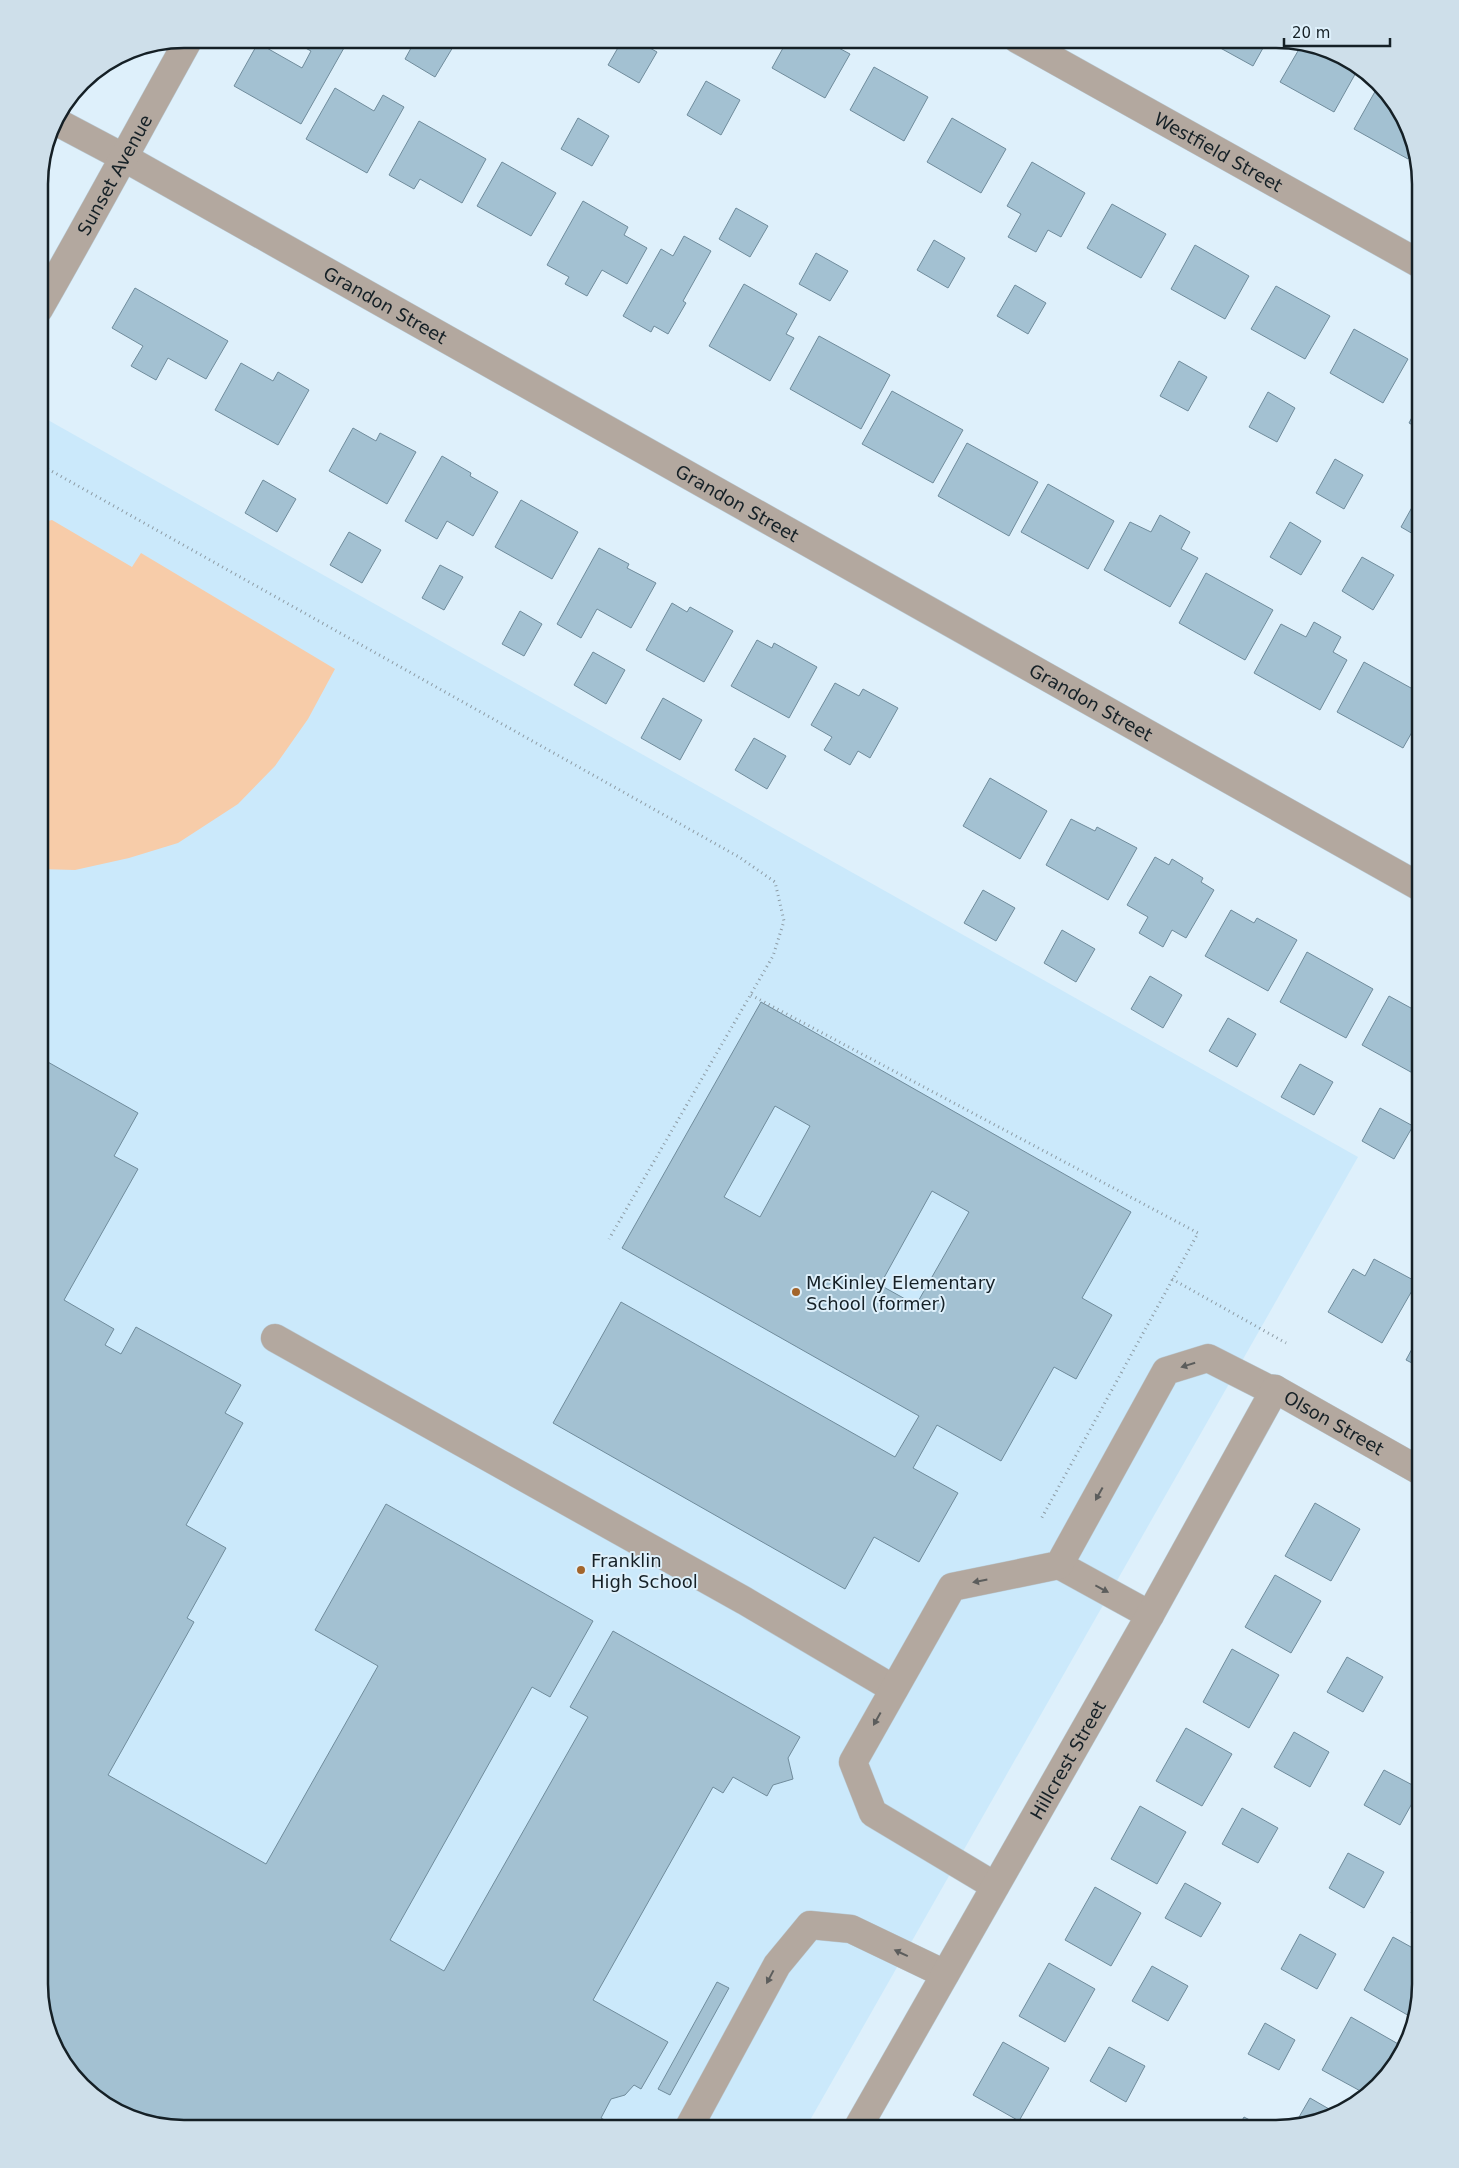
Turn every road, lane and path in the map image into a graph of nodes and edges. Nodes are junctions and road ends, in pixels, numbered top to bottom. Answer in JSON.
{"nodes":[{"id":1,"x":184,"y":48,"type":"edge"},
{"id":2,"x":1033,"y":48,"type":"edge"},
{"id":3,"x":62,"y":125,"type":"edge"},
{"id":4,"x":123,"y":157,"type":"junction"},
{"id":5,"x":1412,"y":260,"type":"edge"},
{"id":6,"x":48,"y":293,"type":"edge"},
{"id":7,"x":48,"y":469,"type":"edge"},
{"id":8,"x":1412,"y":882,"type":"edge"},
{"id":9,"x":751,"y":995,"type":"junction"},
{"id":10,"x":609,"y":1239,"type":"dead end"},
{"id":11,"x":1172,"y":1279,"type":"junction"},
{"id":12,"x":275,"y":1338,"type":"dead end"},
{"id":13,"x":1286,"y":1343,"type":"dead end"},
{"id":14,"x":1274,"y":1389,"type":"junction"},
{"id":15,"x":1412,"y":1466,"type":"edge"},
{"id":16,"x":1040,"y":1521,"type":"dead end"},
{"id":17,"x":1060,"y":1565,"type":"junction"},
{"id":18,"x":1150,"y":1614,"type":"junction"},
{"id":19,"x":894,"y":1689,"type":"junction"},
{"id":20,"x":995,"y":1886,"type":"junction"},
{"id":21,"x":945,"y":1974,"type":"junction"},
{"id":22,"x":693,"y":2120,"type":"edge"},
{"id":23,"x":862,"y":2120,"type":"edge"}],
"edges":[{"from":1,"to":4,"type":"street","name":"Sunset Avenue"},
{"from":2,"to":5,"type":"street","name":"Westfield Street"},
{"from":3,"to":4,"type":"street","name":"Grandon Street"},
{"from":4,"to":6,"type":"street","name":"Sunset Avenue"},
{"from":4,"to":8,"type":"street","name":"Grandon Street"},
{"from":7,"to":9,"type":"path"},
{"from":9,"to":10,"type":"path"},
{"from":9,"to":11,"type":"path"},
{"from":11,"to":13,"type":"path"},
{"from":11,"to":16,"type":"path"},
{"from":12,"to":19,"type":"street"},
{"from":14,"to":15,"type":"street","name":"Olson Street"},
{"from":14,"to":17,"type":"street","name":"Olson Street","one_way":true},
{"from":14,"to":18,"type":"street","name":"Hillcrest Street"},
{"from":17,"to":18,"type":"street","one_way":true},
{"from":17,"to":19,"type":"street","one_way":true},
{"from":18,"to":20,"type":"street","name":"Hillcrest Street"},
{"from":19,"to":20,"type":"street","one_way":true},
{"from":20,"to":21,"type":"street","name":"Hillcrest Street"},
{"from":21,"to":22,"type":"street","one_way":true},
{"from":21,"to":23,"type":"street","name":"Hillcrest Street"}]}
